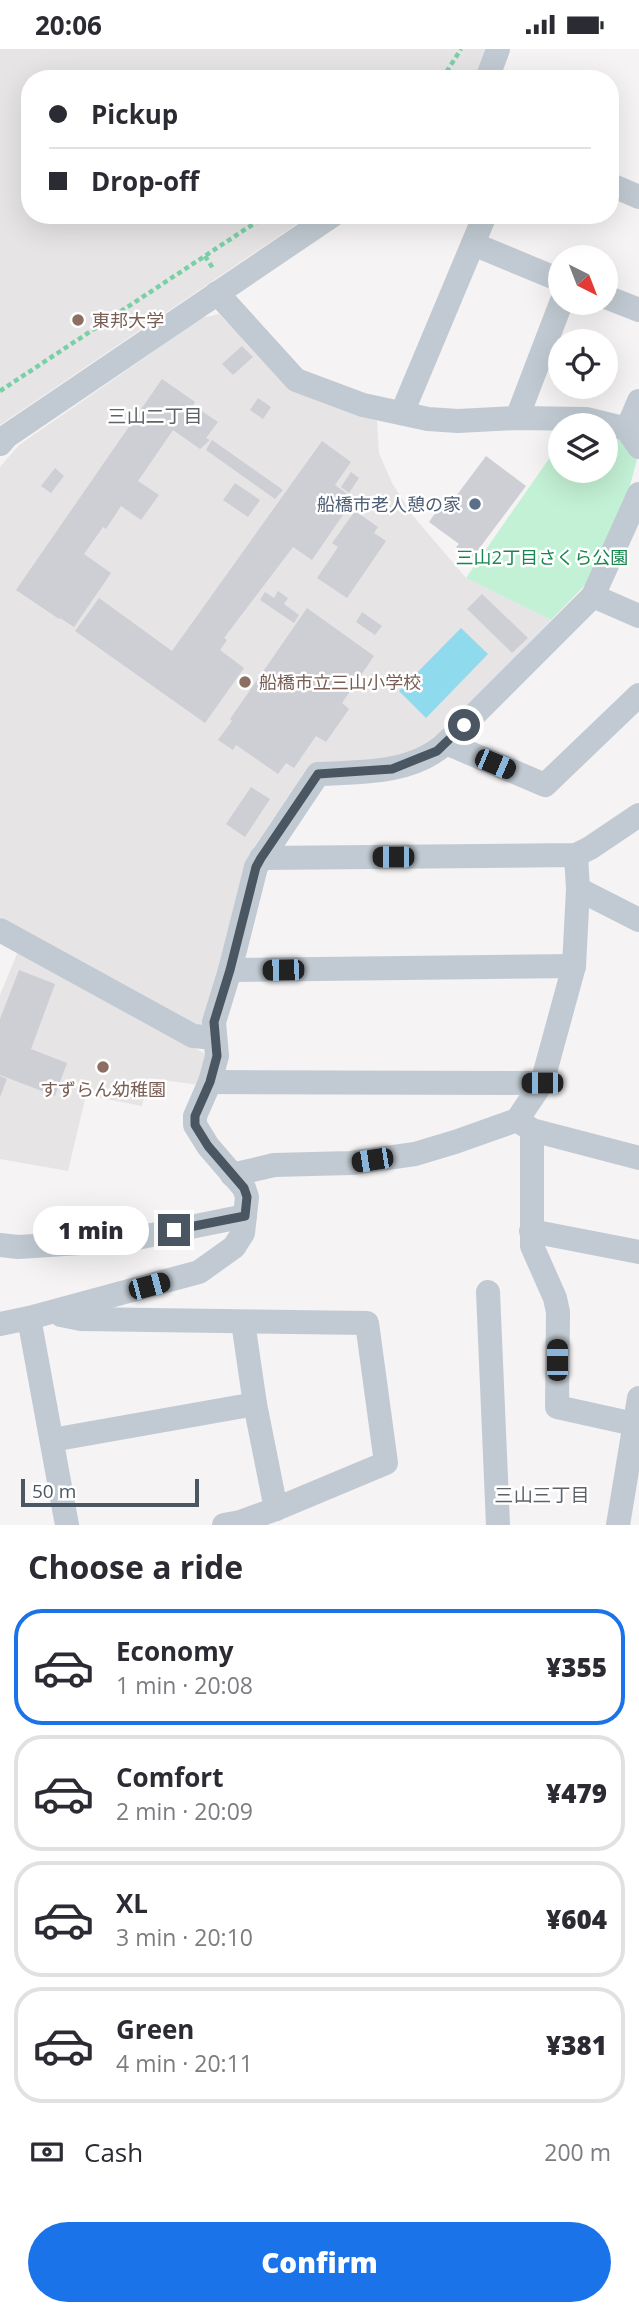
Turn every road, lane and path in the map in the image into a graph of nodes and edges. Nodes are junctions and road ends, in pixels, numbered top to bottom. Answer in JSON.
{"nodes":[{"id":1,"x":461,"y":49,"type":"edge"},
{"id":2,"x":498,"y":49,"type":"edge"},
{"id":3,"x":448,"y":70,"type":"edge"},
{"id":4,"x":490,"y":70,"type":"edge"},
{"id":5,"x":619,"y":188,"type":"edge"},
{"id":6,"x":639,"y":197,"type":"edge"},
{"id":7,"x":253,"y":224,"type":"edge"},
{"id":8,"x":317,"y":224,"type":"edge"},
{"id":9,"x":481,"y":224,"type":"edge"},
{"id":10,"x":473,"y":244,"type":"junction"},
{"id":11,"x":205,"y":256,"type":"junction"},
{"id":12,"x":548,"y":275,"type":"edge"},
{"id":13,"x":216,"y":282,"type":"junction"},
{"id":14,"x":618,"y":302,"type":"edge"},
{"id":15,"x":639,"y":310,"type":"edge"},
{"id":16,"x":556,"y":315,"type":"edge"},
{"id":17,"x":0,"y":391,"type":"edge"},
{"id":18,"x":639,"y":401,"type":"edge"},
{"id":19,"x":402,"y":413,"type":"junction"},
{"id":20,"x":517,"y":418,"type":"junction"},
{"id":21,"x":633,"y":438,"type":"edge"},
{"id":22,"x":0,"y":444,"type":"edge"},
{"id":23,"x":639,"y":494,"type":"edge"},
{"id":24,"x":593,"y":596,"type":"junction"},
{"id":25,"x":639,"y":616,"type":"edge"},
{"id":26,"x":639,"y":695,"type":"edge"},
{"id":27,"x":446,"y":743,"type":"junction"},
{"id":28,"x":639,"y":815,"type":"edge"},
{"id":29,"x":576,"y":855,"type":"junction"},
{"id":30,"x":261,"y":858,"type":"junction"},
{"id":31,"x":578,"y":889,"type":"junction"},
{"id":32,"x":639,"y":920,"type":"edge"},
{"id":33,"x":0,"y":930,"type":"edge"},
{"id":34,"x":574,"y":966,"type":"junction"},
{"id":35,"x":230,"y":970,"type":"junction"},
{"id":36,"x":215,"y":1038,"type":"junction"},
{"id":37,"x":210,"y":1082,"type":"junction"},
{"id":38,"x":542,"y":1083,"type":"junction"},
{"id":39,"x":525,"y":1125,"type":"junction"},
{"id":40,"x":639,"y":1158,"type":"edge"},
{"id":41,"x":232,"y":1175,"type":"junction"},
{"id":42,"x":245,"y":1216,"type":"junction"},
{"id":43,"x":531,"y":1231,"type":"junction"},
{"id":44,"x":0,"y":1245,"type":"edge"},
{"id":45,"x":639,"y":1252,"type":"edge"},
{"id":46,"x":488,"y":1292,"type":"dead end"},
{"id":47,"x":39,"y":1316,"type":"junction"},
{"id":48,"x":243,"y":1322,"type":"junction"},
{"id":49,"x":0,"y":1324,"type":"edge"},
{"id":50,"x":639,"y":1398,"type":"edge"},
{"id":51,"x":255,"y":1404,"type":"junction"},
{"id":52,"x":634,"y":1424,"type":"junction"},
{"id":53,"x":52,"y":1440,"type":"junction"},
{"id":54,"x":633,"y":1469,"type":"edge"},
{"id":55,"x":276,"y":1509,"type":"junction"},
{"id":56,"x":67,"y":1525,"type":"edge"},
{"id":57,"x":224,"y":1525,"type":"edge"},
{"id":58,"x":498,"y":1525,"type":"edge"},
{"id":59,"x":618,"y":1525,"type":"edge"}],
"edges":[{"from":1,"to":3,"type":"path"},
{"from":2,"to":4,"type":"street"},
{"from":5,"to":6,"type":"street"},
{"from":7,"to":11,"type":"path"},
{"from":8,"to":13,"type":"street"},
{"from":9,"to":10,"type":"street"},
{"from":10,"to":12,"type":"street"},
{"from":10,"to":19,"type":"street"},
{"from":11,"to":13,"type":"path"},
{"from":11,"to":17,"type":"path"},
{"from":13,"to":19,"type":"street"},
{"from":13,"to":22,"type":"street"},
{"from":14,"to":15,"type":"street"},
{"from":16,"to":20,"type":"street"},
{"from":18,"to":21,"type":"street"},
{"from":19,"to":20,"type":"street"},
{"from":20,"to":21,"type":"street"},
{"from":23,"to":24,"type":"street"},
{"from":24,"to":25,"type":"street"},
{"from":24,"to":27,"type":"street"},
{"from":26,"to":27,"type":"street"},
{"from":27,"to":30,"type":"street"},
{"from":28,"to":29,"type":"street"},
{"from":29,"to":30,"type":"street"},
{"from":29,"to":31,"type":"street"},
{"from":30,"to":35,"type":"street"},
{"from":31,"to":32,"type":"street"},
{"from":31,"to":34,"type":"street"},
{"from":33,"to":36,"type":"street"},
{"from":34,"to":35,"type":"street"},
{"from":34,"to":38,"type":"street"},
{"from":35,"to":36,"type":"street"},
{"from":36,"to":37,"type":"street"},
{"from":37,"to":38,"type":"street"},
{"from":37,"to":41,"type":"street"},
{"from":38,"to":39,"type":"street"},
{"from":39,"to":40,"type":"street"},
{"from":39,"to":41,"type":"street"},
{"from":39,"to":43,"type":"street"},
{"from":41,"to":42,"type":"street"},
{"from":42,"to":44,"type":"street"},
{"from":42,"to":47,"type":"street"},
{"from":43,"to":45,"type":"street"},
{"from":43,"to":52,"type":"street"},
{"from":46,"to":58,"type":"street"},
{"from":47,"to":48,"type":"street"},
{"from":47,"to":49,"type":"street"},
{"from":47,"to":53,"type":"street"},
{"from":48,"to":51,"type":"street"},
{"from":48,"to":55,"type":"street"},
{"from":50,"to":52,"type":"street"},
{"from":51,"to":53,"type":"street"},
{"from":51,"to":55,"type":"street"},
{"from":52,"to":54,"type":"street"},
{"from":53,"to":56,"type":"street"},
{"from":54,"to":59,"type":"street"},
{"from":55,"to":57,"type":"street"}]}
